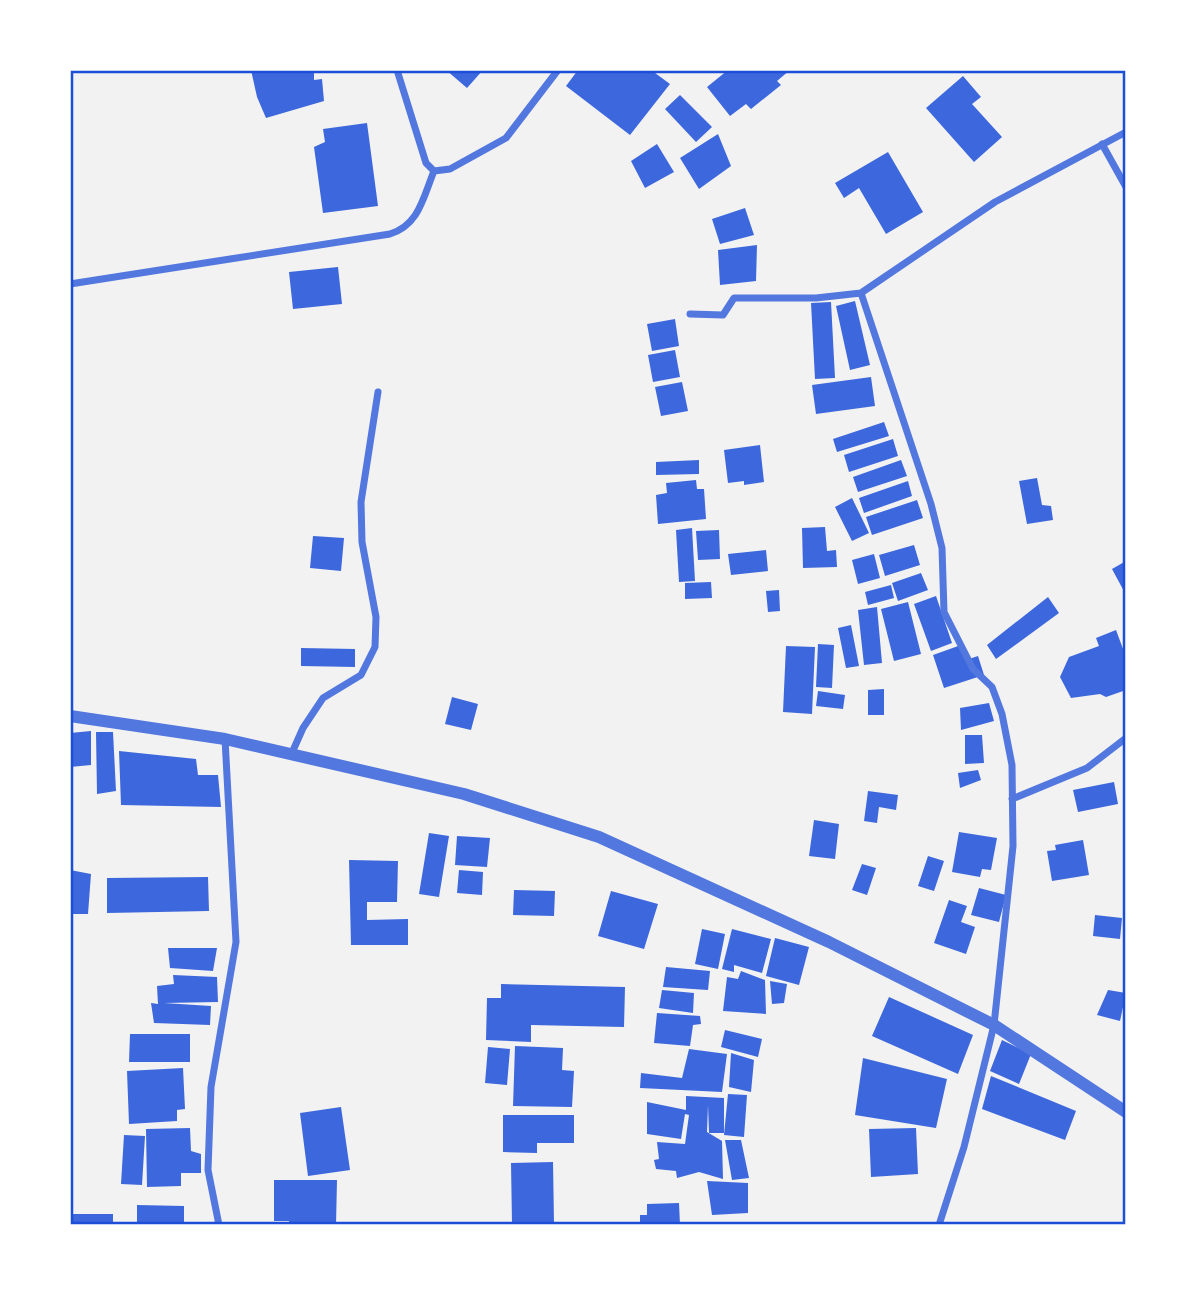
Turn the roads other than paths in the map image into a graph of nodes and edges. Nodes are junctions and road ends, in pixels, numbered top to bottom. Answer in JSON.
{"nodes":[{"id":1,"x":397,"y":70,"type":"edge"},
{"id":2,"x":558,"y":70,"type":"edge"},
{"id":3,"x":1126,"y":132,"type":"edge"},
{"id":4,"x":1102,"y":144,"type":"junction"},
{"id":5,"x":434,"y":171,"type":"junction"},
{"id":6,"x":1126,"y":187,"type":"edge"},
{"id":7,"x":70,"y":285,"type":"edge"},
{"id":8,"x":861,"y":293,"type":"junction"},
{"id":9,"x":690,"y":314,"type":"dead end"},
{"id":10,"x":378,"y":391,"type":"dead end"},
{"id":11,"x":70,"y":716,"type":"edge"},
{"id":12,"x":1126,"y":738,"type":"edge"},
{"id":13,"x":225,"y":739,"type":"junction"},
{"id":14,"x":291,"y":755,"type":"junction"},
{"id":15,"x":1012,"y":799,"type":"junction"},
{"id":16,"x":994,"y":1025,"type":"junction"},
{"id":17,"x":1126,"y":1112,"type":"edge"},
{"id":18,"x":219,"y":1225,"type":"edge"},
{"id":19,"x":939,"y":1225,"type":"edge"}],
"edges":[{"from":1,"to":5,"type":"street"},
{"from":2,"to":5,"type":"street"},
{"from":3,"to":4,"type":"street"},
{"from":4,"to":6,"type":"street"},
{"from":4,"to":8,"type":"street"},
{"from":5,"to":7,"type":"street"},
{"from":8,"to":9,"type":"street"},
{"from":8,"to":15,"type":"street"},
{"from":10,"to":14,"type":"street"},
{"from":11,"to":13,"type":"street"},
{"from":12,"to":15,"type":"street"},
{"from":13,"to":14,"type":"street"},
{"from":13,"to":18,"type":"street"},
{"from":14,"to":16,"type":"street"},
{"from":15,"to":16,"type":"street"},
{"from":16,"to":17,"type":"street"},
{"from":16,"to":19,"type":"street"}]}
